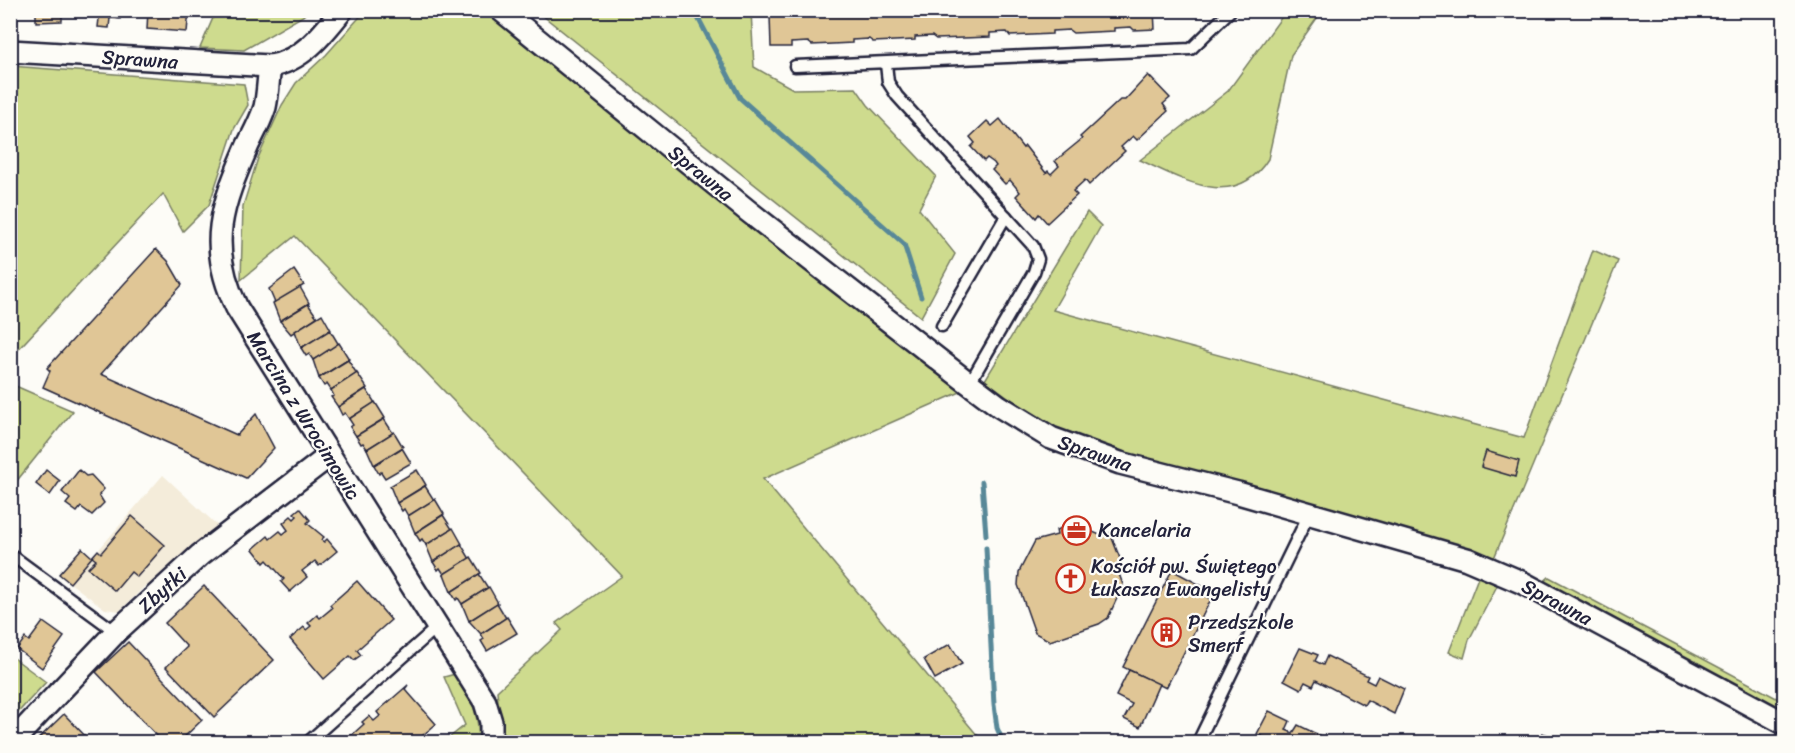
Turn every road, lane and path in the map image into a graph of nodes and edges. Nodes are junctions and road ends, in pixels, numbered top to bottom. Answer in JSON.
{"nodes":[{"id":1,"x":342,"y":10,"type":"edge"},
{"id":2,"x":501,"y":10,"type":"edge"},
{"id":3,"x":1231,"y":10,"type":"edge"},
{"id":4,"x":10,"y":51,"type":"edge"},
{"id":5,"x":886,"y":64,"type":"junction"},
{"id":6,"x":270,"y":66,"type":"junction"},
{"id":7,"x":795,"y":66,"type":"dead end"},
{"id":8,"x":1006,"y":216,"type":"junction"},
{"id":9,"x":942,"y":326,"type":"dead end"},
{"id":10,"x":969,"y":384,"type":"junction"},
{"id":11,"x":329,"y":456,"type":"junction"},
{"id":12,"x":1309,"y":514,"type":"junction"},
{"id":13,"x":10,"y":554,"type":"edge"},
{"id":14,"x":437,"y":627,"type":"junction"},
{"id":15,"x":116,"y":632,"type":"junction"},
{"id":16,"x":1785,"y":723,"type":"edge"},
{"id":17,"x":12,"y":742,"type":"edge"},
{"id":18,"x":308,"y":742,"type":"edge"},
{"id":19,"x":491,"y":742,"type":"edge"},
{"id":20,"x":1198,"y":742,"type":"edge"}],
"edges":[{"from":1,"to":6,"type":"street"},
{"from":2,"to":10,"type":"street","name":"Sprawna"},
{"from":3,"to":5,"type":"lane"},
{"from":4,"to":6,"type":"street","name":"Sprawna"},
{"from":5,"to":7,"type":"lane"},
{"from":5,"to":8,"type":"lane"},
{"from":6,"to":11,"type":"street","name":"Marcina z Wrocimowic"},
{"from":8,"to":9,"type":"lane"},
{"from":8,"to":10,"type":"lane"},
{"from":10,"to":12,"type":"street","name":"Sprawna"},
{"from":11,"to":14,"type":"street","name":"Marcina z Wrocimowic"},
{"from":11,"to":15,"type":"street","name":"Zbytki"},
{"from":12,"to":16,"type":"street","name":"Sprawna"},
{"from":12,"to":20,"type":"lane"},
{"from":13,"to":15,"type":"lane"},
{"from":14,"to":18,"type":"lane"},
{"from":14,"to":19,"type":"street","name":"Marcina z Wrocimowic"},
{"from":15,"to":17,"type":"street","name":"Zbytki"}]}
